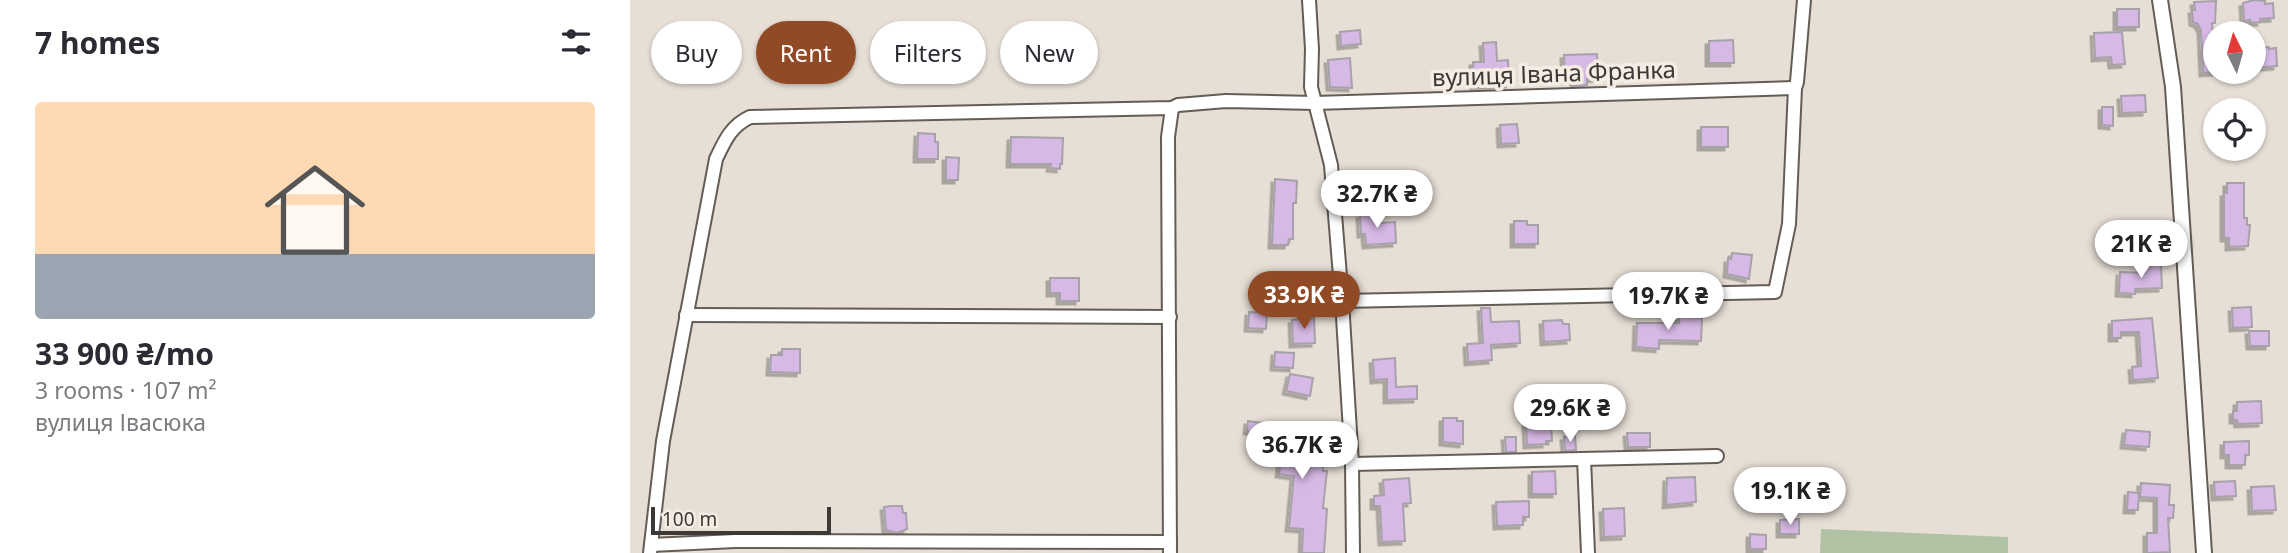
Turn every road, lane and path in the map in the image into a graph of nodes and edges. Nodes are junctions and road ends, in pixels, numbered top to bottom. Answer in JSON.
{"nodes":[{"id":1,"x":1309,"y":0,"type":"edge"},
{"id":2,"x":1804,"y":0,"type":"edge"},
{"id":3,"x":2160,"y":0,"type":"edge"},
{"id":4,"x":1794,"y":88,"type":"junction"},
{"id":5,"x":1315,"y":103,"type":"junction"},
{"id":6,"x":1172,"y":108,"type":"junction"},
{"id":7,"x":1342,"y":301,"type":"junction"},
{"id":8,"x":687,"y":315,"type":"junction"},
{"id":9,"x":1170,"y":317,"type":"junction"},
{"id":10,"x":1717,"y":456,"type":"dead end"},
{"id":11,"x":1584,"y":458,"type":"junction"},
{"id":12,"x":1352,"y":464,"type":"junction"},
{"id":13,"x":1170,"y":547,"type":"edge"},
{"id":14,"x":650,"y":549,"type":"edge"},
{"id":15,"x":1353,"y":553,"type":"edge"},
{"id":16,"x":1588,"y":553,"type":"edge"},
{"id":17,"x":2204,"y":553,"type":"edge"}],
"edges":[{"from":1,"to":5,"type":"street"},
{"from":2,"to":4,"type":"street"},
{"from":3,"to":17,"type":"street"},
{"from":4,"to":5,"type":"street","name":"вулиця Івана Франка"},
{"from":4,"to":7,"type":"street"},
{"from":5,"to":6,"type":"street","name":"вулиця Івана Франка"},
{"from":5,"to":7,"type":"street"},
{"from":6,"to":8,"type":"street","name":"вулиця Івана Франка"},
{"from":6,"to":9,"type":"street"},
{"from":7,"to":12,"type":"street"},
{"from":8,"to":9,"type":"street"},
{"from":8,"to":14,"type":"street","name":"вулиця Івана Франка"},
{"from":9,"to":13,"type":"street"},
{"from":10,"to":11,"type":"street"},
{"from":11,"to":12,"type":"street"},
{"from":11,"to":16,"type":"street"},
{"from":12,"to":15,"type":"street"},
{"from":13,"to":14,"type":"street"}]}
